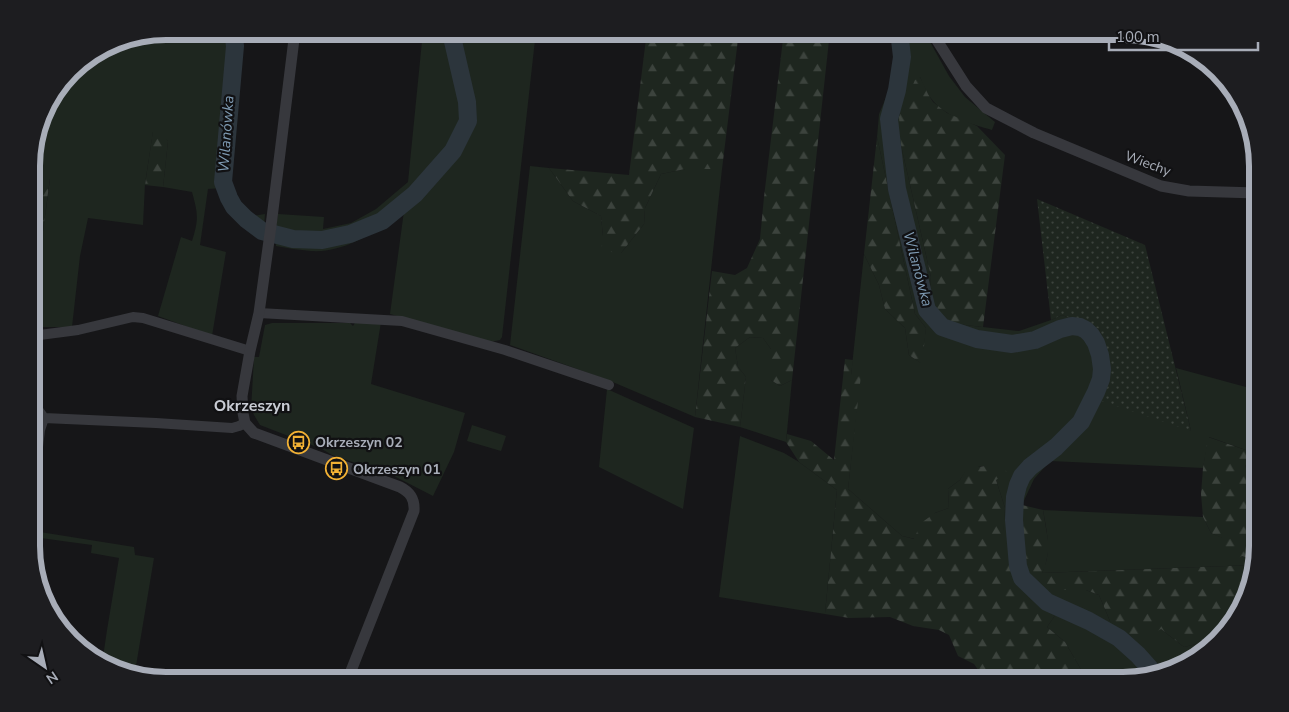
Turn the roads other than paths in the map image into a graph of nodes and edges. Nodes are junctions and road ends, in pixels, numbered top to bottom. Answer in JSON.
{"nodes":[{"id":1,"x":293,"y":40,"type":"edge"},
{"id":2,"x":937,"y":40,"type":"edge"},
{"id":3,"x":1249,"y":193,"type":"edge"},
{"id":4,"x":259,"y":312,"type":"junction"},
{"id":5,"x":40,"y":335,"type":"edge"},
{"id":6,"x":250,"y":351,"type":"junction"},
{"id":7,"x":609,"y":385,"type":"dead end"},
{"id":8,"x":40,"y":413,"type":"edge"},
{"id":9,"x":44,"y":418,"type":"junction"},
{"id":10,"x":245,"y":423,"type":"junction"},
{"id":11,"x":40,"y":430,"type":"edge"},
{"id":12,"x":351,"y":672,"type":"edge"}],
"edges":[{"from":1,"to":4,"type":"street"},
{"from":2,"to":3,"type":"street","name":"Wiechy"},
{"from":4,"to":6,"type":"street"},
{"from":4,"to":7,"type":"street"},
{"from":5,"to":6,"type":"street"},
{"from":6,"to":10,"type":"street"},
{"from":8,"to":9,"type":"street"},
{"from":9,"to":10,"type":"street"},
{"from":9,"to":11,"type":"street"},
{"from":10,"to":12,"type":"street"}]}
